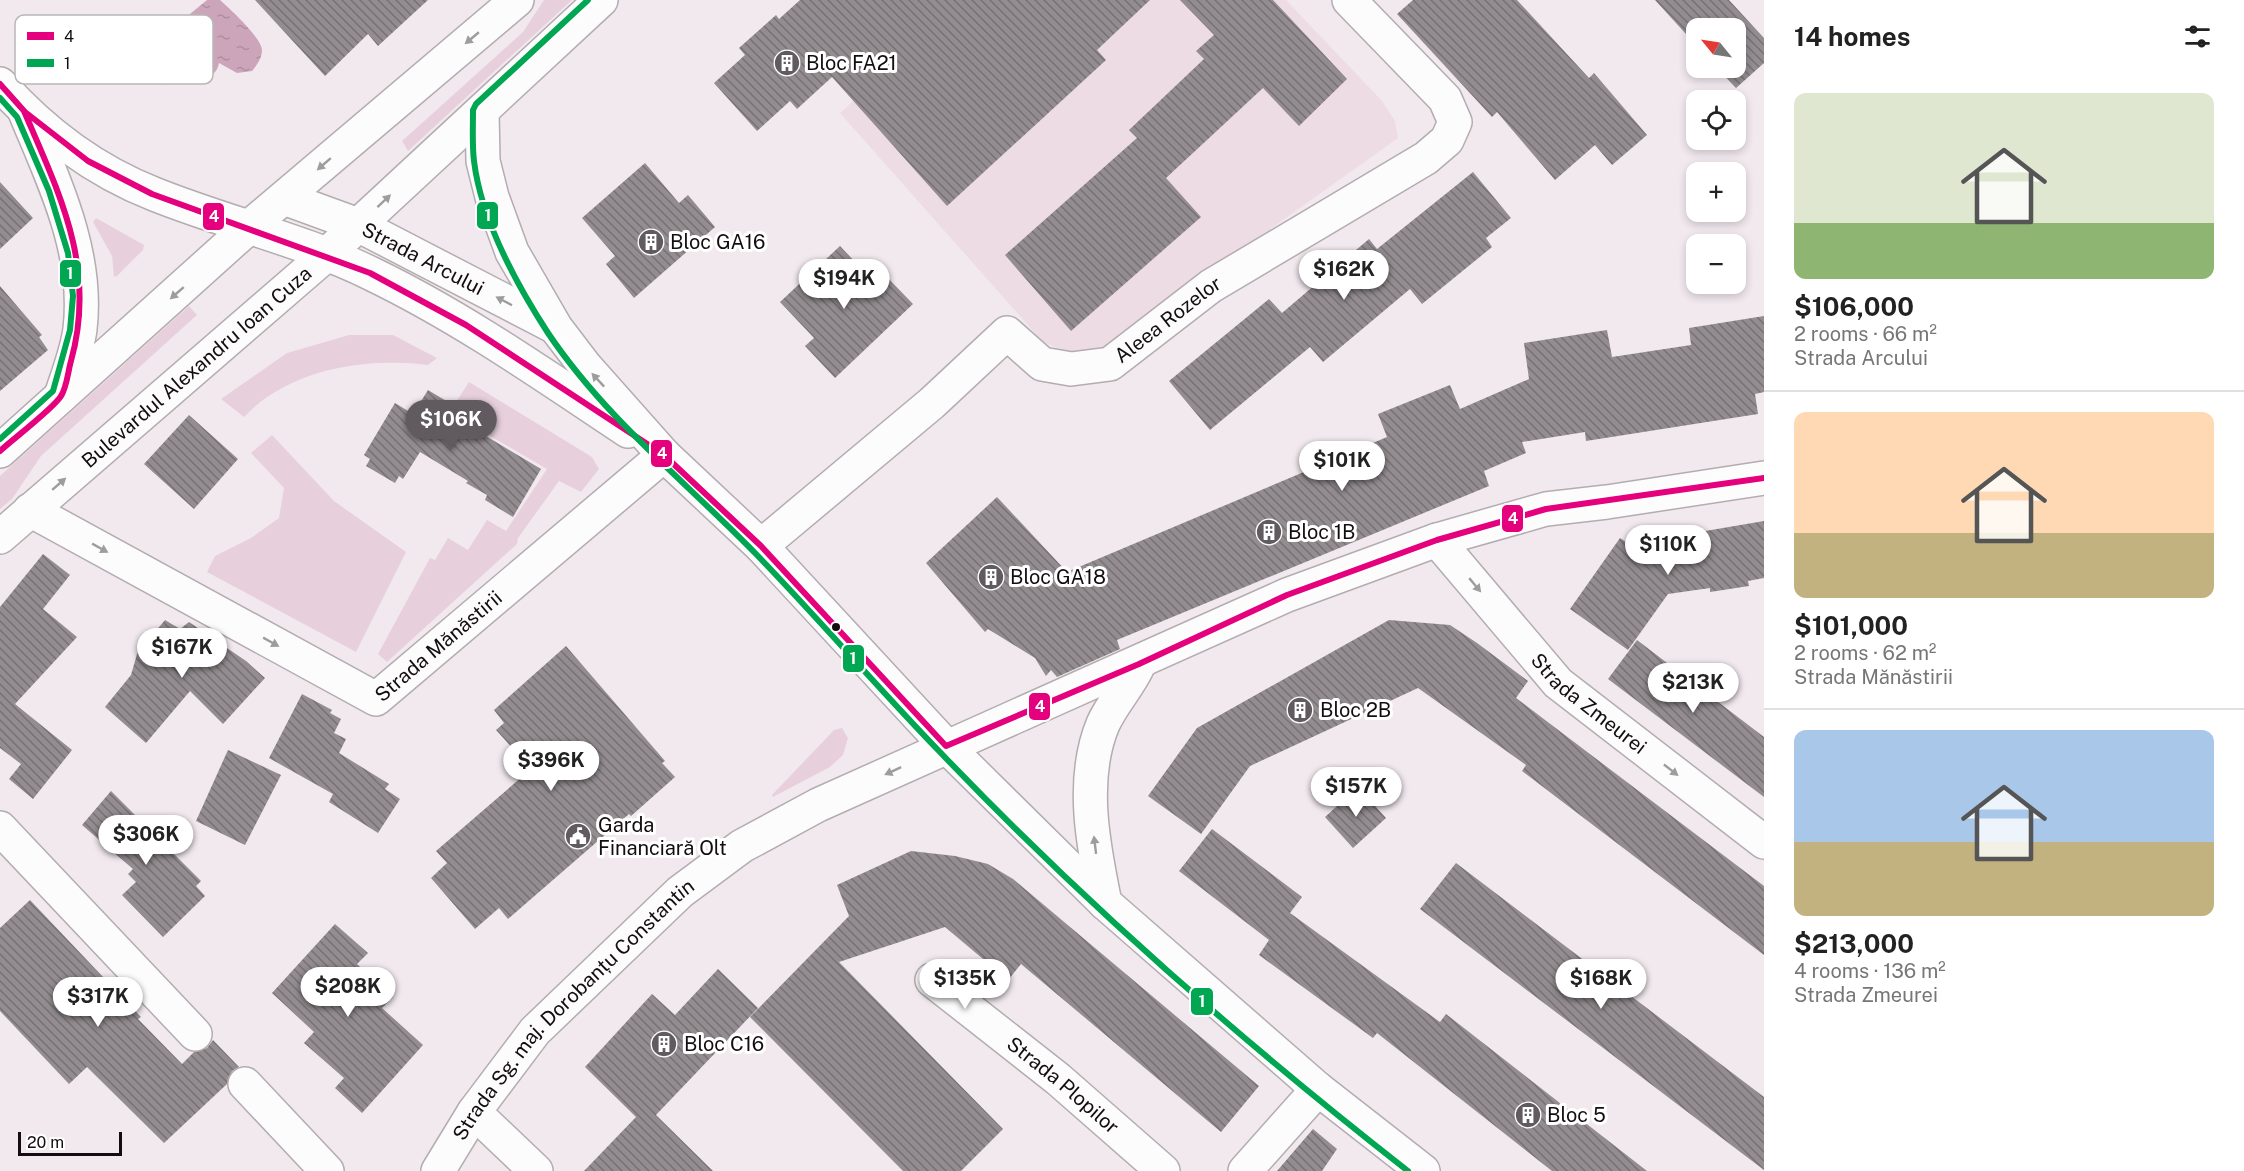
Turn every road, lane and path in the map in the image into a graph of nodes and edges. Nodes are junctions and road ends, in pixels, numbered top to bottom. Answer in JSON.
{"nodes":[{"id":1,"x":517,"y":0,"type":"edge"},
{"id":2,"x":601,"y":0,"type":"edge"},
{"id":3,"x":1349,"y":0,"type":"edge"},
{"id":4,"x":0,"y":84,"type":"edge"},
{"id":5,"x":482,"y":111,"type":"junction"},
{"id":6,"x":25,"y":112,"type":"junction"},
{"id":7,"x":284,"y":198,"type":"junction"},
{"id":8,"x":358,"y":225,"type":"junction"},
{"id":9,"x":249,"y":227,"type":"junction"},
{"id":10,"x":326,"y":255,"type":"junction"},
{"id":11,"x":556,"y":328,"type":"junction"},
{"id":12,"x":61,"y":396,"type":"junction"},
{"id":13,"x":0,"y":451,"type":"edge"},
{"id":14,"x":663,"y":455,"type":"junction"},
{"id":15,"x":1764,"y":478,"type":"edge"},
{"id":16,"x":30,"y":510,"type":"junction"},
{"id":17,"x":0,"y":537,"type":"edge"},
{"id":18,"x":1437,"y":540,"type":"junction"},
{"id":19,"x":760,"y":546,"type":"junction"},
{"id":20,"x":1139,"y":664,"type":"junction"},
{"id":21,"x":946,"y":746,"type":"junction"},
{"id":22,"x":0,"y":828,"type":"edge"},
{"id":23,"x":1764,"y":842,"type":"edge"},
{"id":24,"x":1105,"y":903,"type":"junction"},
{"id":25,"x":933,"y":980,"type":"dead end"},
{"id":26,"x":195,"y":1034,"type":"dead end"},
{"id":27,"x":245,"y":1084,"type":"dead end"},
{"id":28,"x":1318,"y":1089,"type":"junction"},
{"id":29,"x":474,"y":1112,"type":"junction"},
{"id":30,"x":327,"y":1171,"type":"edge"},
{"id":31,"x":438,"y":1171,"type":"edge"},
{"id":32,"x":536,"y":1171,"type":"edge"},
{"id":33,"x":1163,"y":1171,"type":"edge"},
{"id":34,"x":1245,"y":1171,"type":"edge"},
{"id":35,"x":1423,"y":1171,"type":"edge"}],
"edges":[{"from":1,"to":7,"type":"street","one_way":true},
{"from":2,"to":5,"type":"street","name":"Bulevardul Alexandru Ioan Cuza"},
{"from":3,"to":19,"type":"street","name":"Aleea Rozelor"},
{"from":4,"to":6,"type":"street"},
{"from":8,"to":5,"type":"street","name":"Bulevardul Alexandru Ioan Cuza","one_way":true},
{"from":5,"to":11,"type":"street","name":"Strada Arcului"},
{"from":6,"to":9,"type":"street","name":"Strada Arcului"},
{"from":6,"to":12,"type":"street"},
{"from":7,"to":8,"type":"street","name":"Strada Arcului"},
{"from":7,"to":9,"type":"street"},
{"from":8,"to":10,"type":"street","name":"Bulevardul Alexandru Ioan Cuza"},
{"from":11,"to":8,"type":"street","name":"Strada Arcului","one_way":true},
{"from":9,"to":10,"type":"street","name":"Strada Arcului"},
{"from":9,"to":12,"type":"street","one_way":true},
{"from":10,"to":14,"type":"street","name":"Strada Arcului"},
{"from":16,"to":10,"type":"street","name":"Bulevardul Alexandru Ioan Cuza","one_way":true},
{"from":14,"to":11,"type":"street","name":"Strada Arcului","one_way":true},
{"from":12,"to":13,"type":"street"},
{"from":16,"to":14,"type":"street","name":"Strada Mănăstirii","one_way":true},
{"from":14,"to":19,"type":"street","name":"Strada Arcului"},
{"from":15,"to":18,"type":"street"},
{"from":16,"to":17,"type":"street","name":"Bulevardul Alexandru Ioan Cuza"},
{"from":18,"to":20,"type":"street"},
{"from":18,"to":23,"type":"street","name":"Strada Zmeurei","one_way":true},
{"from":19,"to":21,"type":"street","name":"Strada Arcului"},
{"from":20,"to":21,"type":"street"},
{"from":24,"to":20,"type":"street","one_way":true},
{"from":21,"to":24,"type":"street","name":"Strada Arcului"},
{"from":21,"to":29,"type":"street","name":"Strada Sg. maj. Dorobanțu Constantin","one_way":true},
{"from":22,"to":26,"type":"street"},
{"from":24,"to":28,"type":"street","name":"Strada Arcului"},
{"from":25,"to":33,"type":"street","name":"Strada Plopilor"},
{"from":27,"to":30,"type":"street"},
{"from":28,"to":34,"type":"street"},
{"from":28,"to":35,"type":"street","name":"Strada Arcului"},
{"from":29,"to":31,"type":"street","name":"Strada Sg. maj. Dorobanțu Constantin"},
{"from":29,"to":32,"type":"street"}]}
